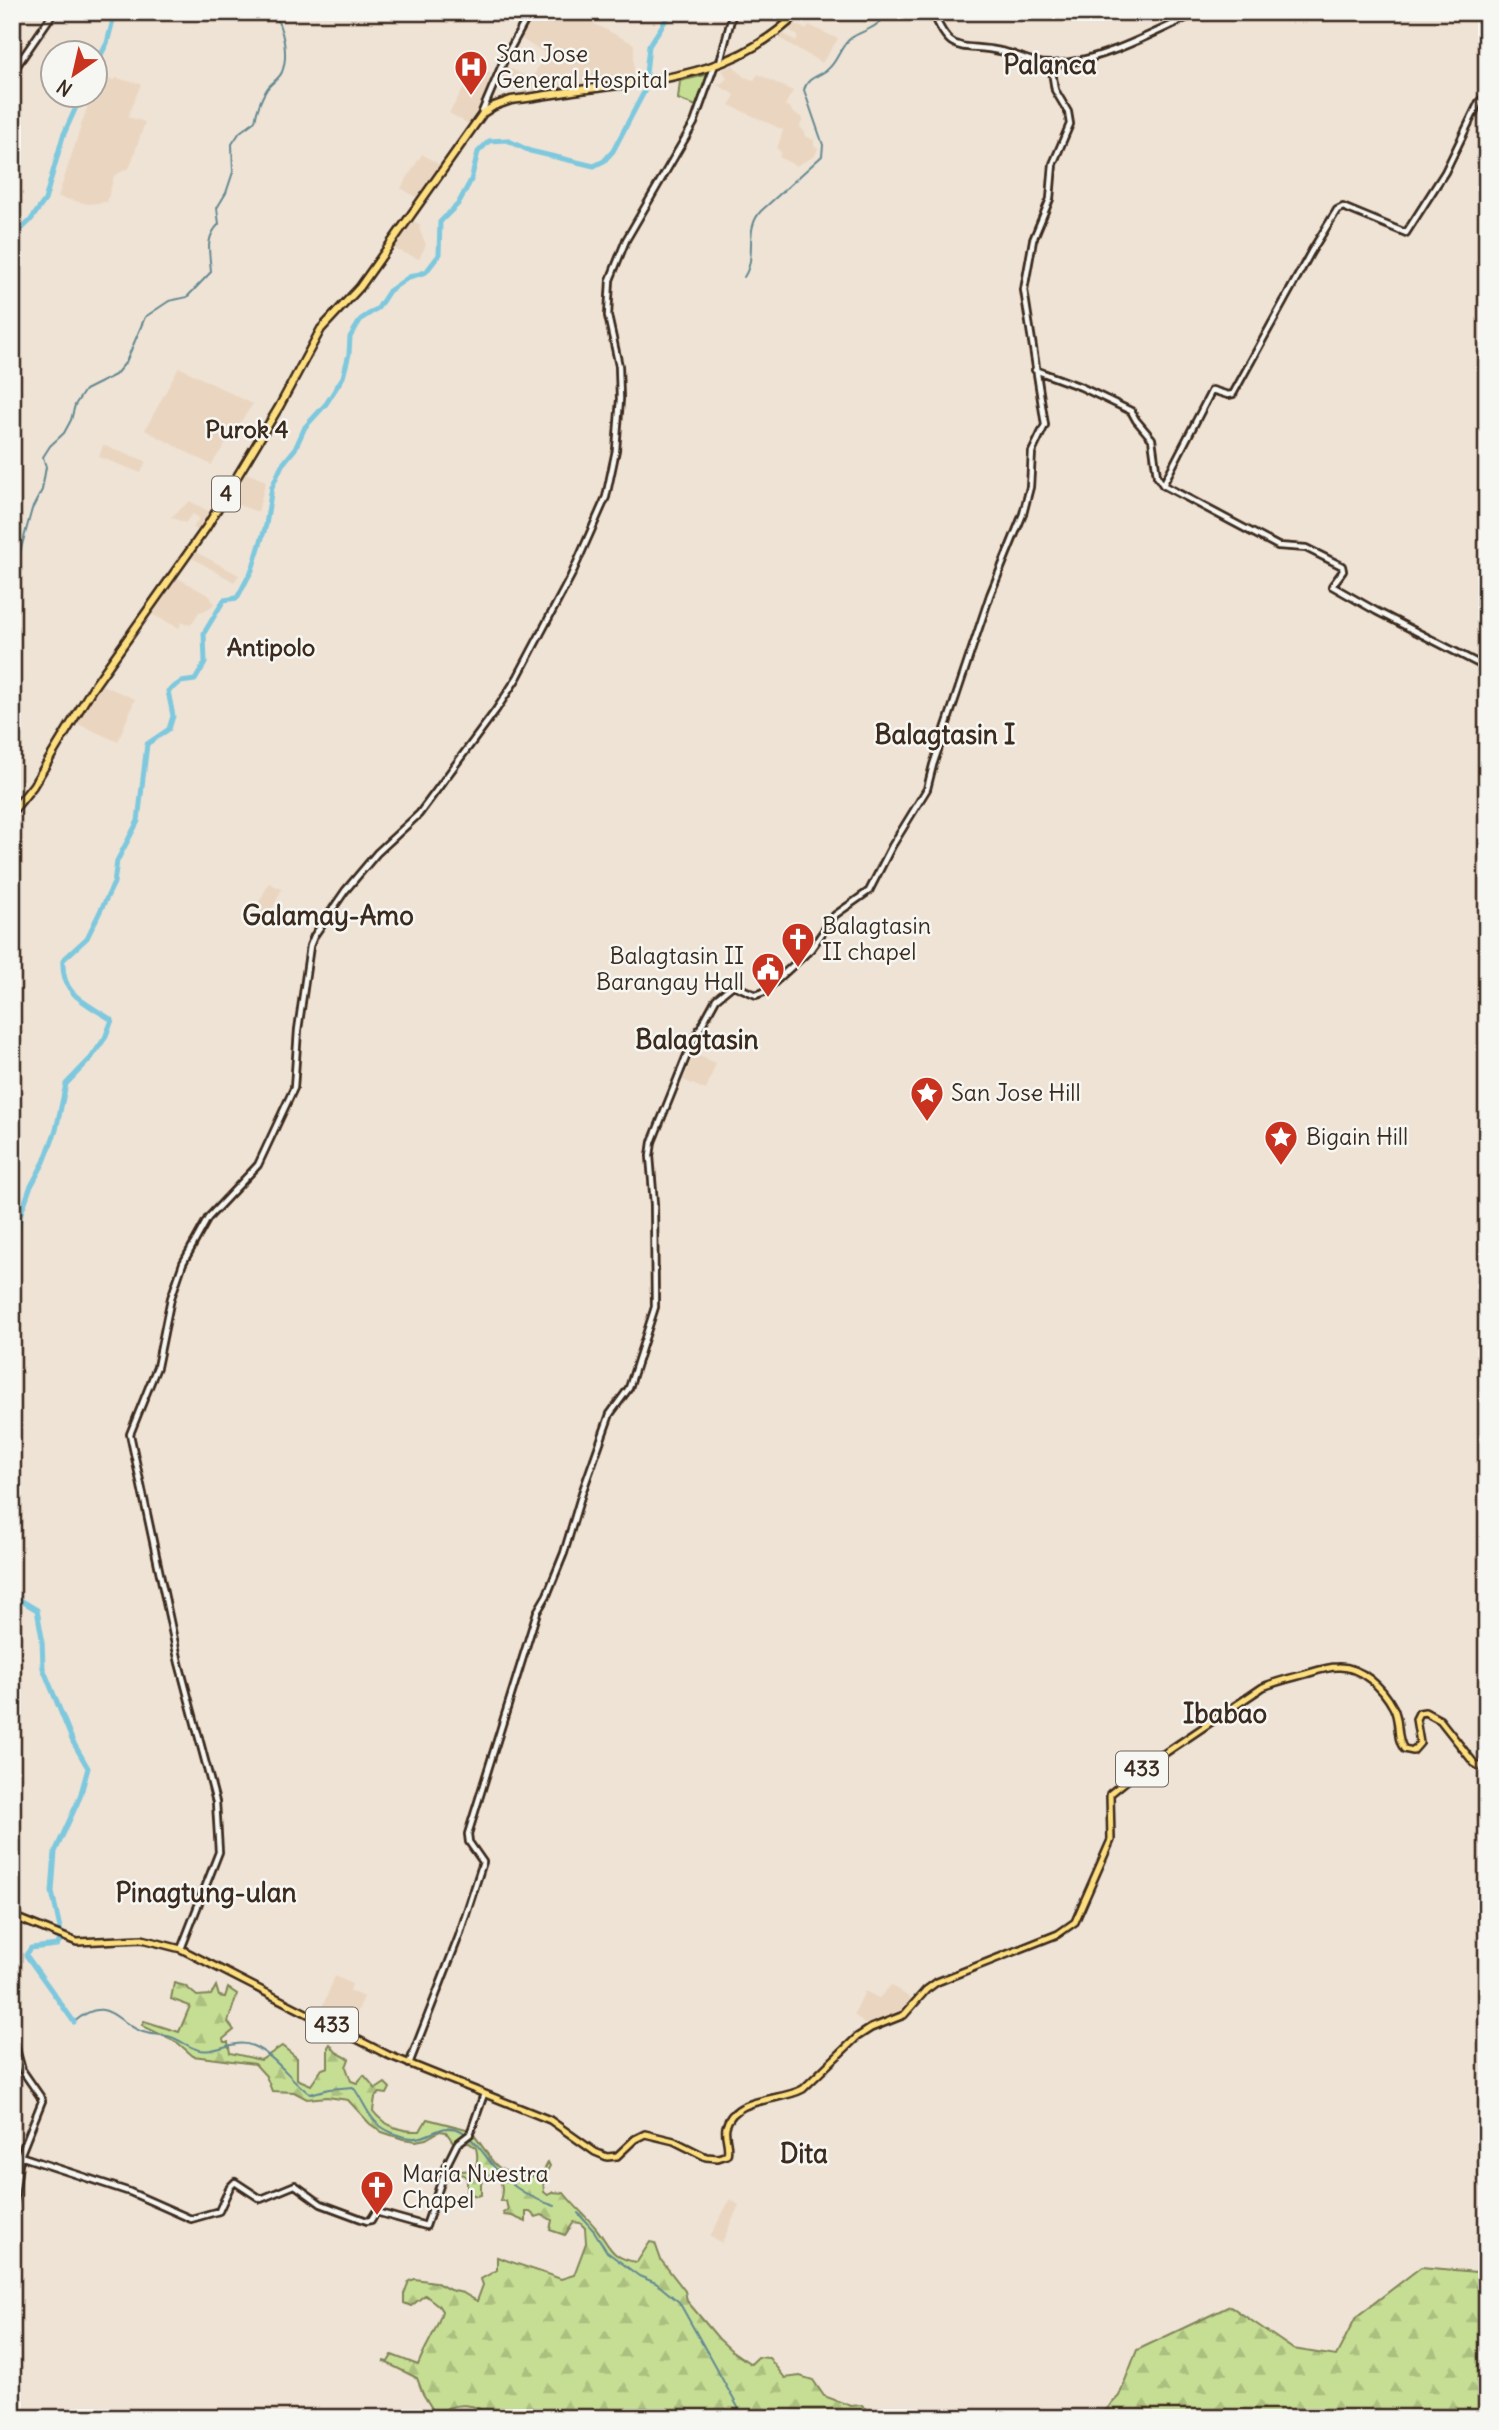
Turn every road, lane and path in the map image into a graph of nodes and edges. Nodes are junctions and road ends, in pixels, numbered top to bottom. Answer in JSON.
{"nodes":[{"id":1,"x":54,"y":12,"type":"edge"},
{"id":2,"x":530,"y":12,"type":"edge"},
{"id":3,"x":733,"y":12,"type":"edge"},
{"id":4,"x":799,"y":12,"type":"edge"},
{"id":5,"x":933,"y":12,"type":"edge"},
{"id":6,"x":1199,"y":12,"type":"edge"},
{"id":7,"x":1051,"y":65,"type":"junction"},
{"id":8,"x":717,"y":66,"type":"junction"},
{"id":9,"x":12,"y":73,"type":"edge"},
{"id":10,"x":1487,"y":94,"type":"edge"},
{"id":11,"x":480,"y":117,"type":"junction"},
{"id":12,"x":1035,"y":370,"type":"junction"},
{"id":13,"x":1163,"y":485,"type":"junction"},
{"id":14,"x":1487,"y":668,"type":"edge"},
{"id":15,"x":12,"y":812,"type":"edge"},
{"id":16,"x":1487,"y":1767,"type":"edge"},
{"id":17,"x":12,"y":1916,"type":"edge"},
{"id":18,"x":181,"y":1949,"type":"junction"},
{"id":19,"x":12,"y":2034,"type":"edge"},
{"id":20,"x":409,"y":2064,"type":"junction"},
{"id":21,"x":484,"y":2094,"type":"junction"},
{"id":22,"x":20,"y":2155,"type":"junction"},
{"id":23,"x":12,"y":2220,"type":"edge"}],
"edges":[{"from":1,"to":9,"type":"street"},
{"from":2,"to":11,"type":"street"},
{"from":3,"to":8,"type":"street"},
{"from":4,"to":8,"type":"highway","number":"4"},
{"from":5,"to":7,"type":"street"},
{"from":6,"to":7,"type":"street"},
{"from":7,"to":12,"type":"street"},
{"from":8,"to":11,"type":"highway","number":"4"},
{"from":8,"to":18,"type":"street"},
{"from":10,"to":13,"type":"street"},
{"from":11,"to":15,"type":"highway","number":"4"},
{"from":12,"to":13,"type":"street"},
{"from":12,"to":20,"type":"street"},
{"from":13,"to":14,"type":"street"},
{"from":16,"to":21,"type":"main road","number":"433"},
{"from":17,"to":18,"type":"main road","number":"433"},
{"from":18,"to":20,"type":"main road","number":"433"},
{"from":19,"to":22,"type":"street"},
{"from":20,"to":21,"type":"main road","number":"433"},
{"from":21,"to":22,"type":"street"},
{"from":22,"to":23,"type":"street"}]}
